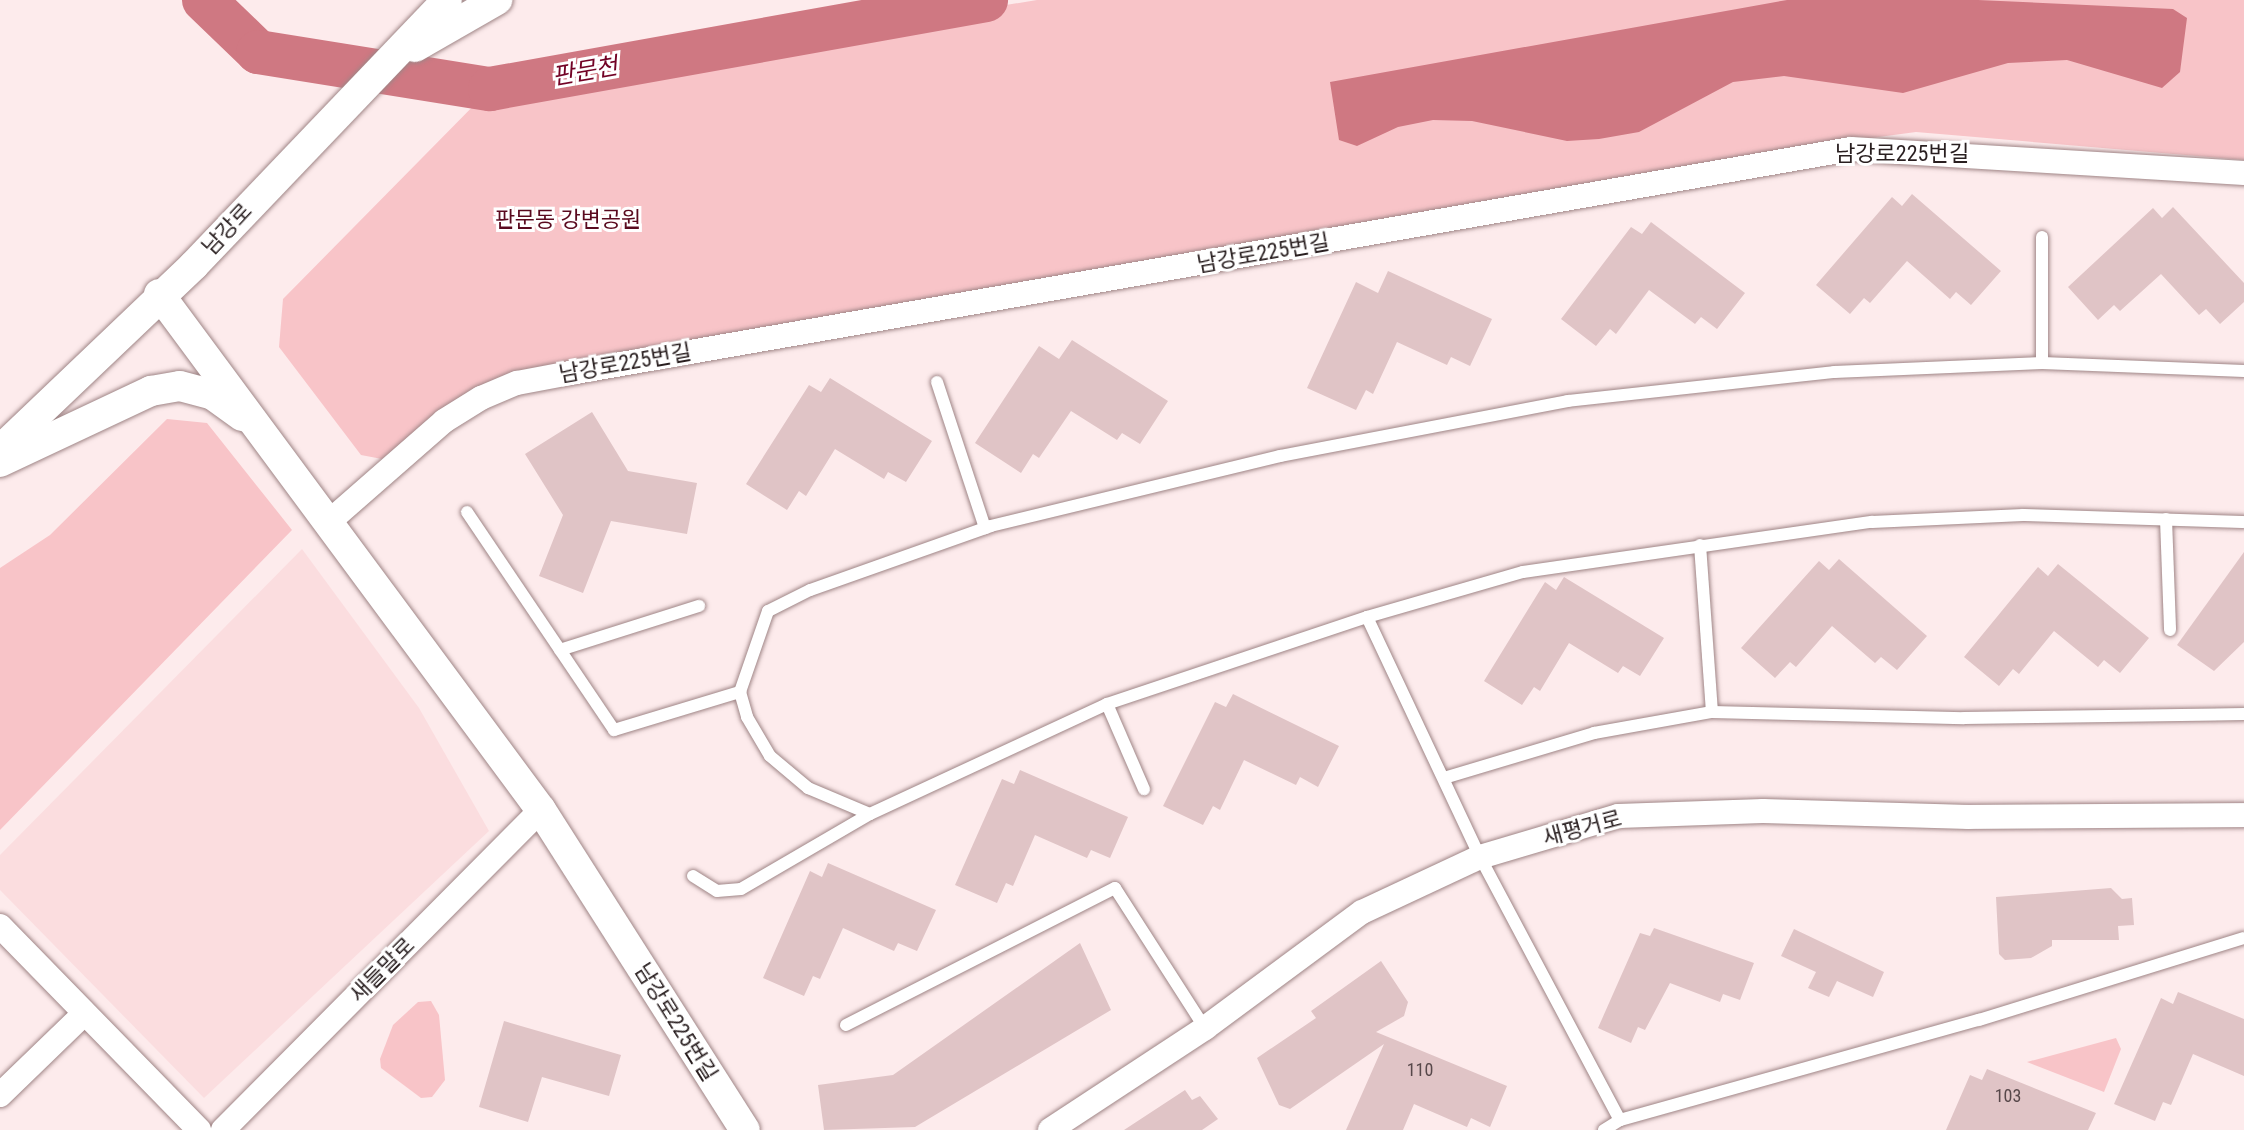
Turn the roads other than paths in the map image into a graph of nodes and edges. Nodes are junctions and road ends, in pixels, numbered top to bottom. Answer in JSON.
{"nodes":[{"id":1,"x":447,"y":0,"type":"edge"},
{"id":2,"x":497,"y":0,"type":"edge"},
{"id":3,"x":386,"y":64,"type":"junction"},
{"id":4,"x":2244,"y":173,"type":"edge"},
{"id":5,"x":2042,"y":237,"type":"dead end"},
{"id":6,"x":159,"y":294,"type":"junction"},
{"id":7,"x":2042,"y":363,"type":"junction"},
{"id":8,"x":2244,"y":371,"type":"edge"},
{"id":9,"x":937,"y":382,"type":"dead end"},
{"id":10,"x":263,"y":431,"type":"junction"},
{"id":11,"x":0,"y":450,"type":"edge"},
{"id":12,"x":0,"y":462,"type":"edge"},
{"id":13,"x":467,"y":512,"type":"dead end"},
{"id":14,"x":2166,"y":519,"type":"junction"},
{"id":15,"x":331,"y":520,"type":"junction"},
{"id":16,"x":2244,"y":522,"type":"edge"},
{"id":17,"x":985,"y":528,"type":"junction"},
{"id":18,"x":1700,"y":545,"type":"junction"},
{"id":19,"x":699,"y":606,"type":"dead end"},
{"id":20,"x":1367,"y":617,"type":"junction"},
{"id":21,"x":2170,"y":630,"type":"dead end"},
{"id":22,"x":560,"y":650,"type":"junction"},
{"id":23,"x":740,"y":692,"type":"junction"},
{"id":24,"x":1107,"y":704,"type":"junction"},
{"id":25,"x":1712,"y":712,"type":"junction"},
{"id":26,"x":2244,"y":714,"type":"edge"},
{"id":27,"x":1444,"y":778,"type":"junction"},
{"id":28,"x":1144,"y":789,"type":"dead end"},
{"id":29,"x":541,"y":810,"type":"junction"},
{"id":30,"x":870,"y":814,"type":"junction"},
{"id":31,"x":2244,"y":815,"type":"edge"},
{"id":32,"x":1480,"y":857,"type":"junction"},
{"id":33,"x":693,"y":876,"type":"dead end"},
{"id":34,"x":0,"y":926,"type":"edge"},
{"id":35,"x":2244,"y":938,"type":"edge"},
{"id":36,"x":84,"y":1014,"type":"junction"},
{"id":37,"x":846,"y":1025,"type":"dead end"},
{"id":38,"x":1205,"y":1028,"type":"junction"},
{"id":39,"x":0,"y":1095,"type":"edge"},
{"id":40,"x":1620,"y":1120,"type":"junction"},
{"id":41,"x":199,"y":1130,"type":"edge"},
{"id":42,"x":223,"y":1130,"type":"edge"},
{"id":43,"x":745,"y":1130,"type":"edge"},
{"id":44,"x":1050,"y":1130,"type":"edge"},
{"id":45,"x":1604,"y":1130,"type":"edge"}],
"edges":[{"from":1,"to":3,"type":"street","name":"남강로"},
{"from":2,"to":3,"type":"street"},
{"from":3,"to":6,"type":"street","name":"남강로"},
{"from":4,"to":15,"type":"street","name":"남강로225번길"},
{"from":5,"to":7,"type":"lane"},
{"from":6,"to":10,"type":"street","name":"남강로225번길"},
{"from":6,"to":11,"type":"street","name":"남강로"},
{"from":7,"to":8,"type":"lane"},
{"from":7,"to":17,"type":"lane"},
{"from":9,"to":17,"type":"lane"},
{"from":10,"to":12,"type":"street"},
{"from":10,"to":15,"type":"street","name":"남강로225번길"},
{"from":13,"to":22,"type":"lane"},
{"from":14,"to":16,"type":"lane"},
{"from":14,"to":18,"type":"lane"},
{"from":14,"to":21,"type":"lane"},
{"from":15,"to":29,"type":"street","name":"남강로225번길"},
{"from":17,"to":23,"type":"lane"},
{"from":18,"to":20,"type":"lane"},
{"from":18,"to":25,"type":"lane"},
{"from":19,"to":22,"type":"lane"},
{"from":20,"to":24,"type":"lane"},
{"from":20,"to":27,"type":"lane"},
{"from":22,"to":23,"type":"lane"},
{"from":23,"to":30,"type":"lane"},
{"from":24,"to":28,"type":"lane"},
{"from":24,"to":30,"type":"lane"},
{"from":25,"to":26,"type":"lane"},
{"from":25,"to":27,"type":"lane"},
{"from":27,"to":32,"type":"lane"},
{"from":29,"to":42,"type":"street","name":"새들말로"},
{"from":29,"to":43,"type":"street","name":"남강로225번길"},
{"from":30,"to":33,"type":"lane"},
{"from":31,"to":32,"type":"street","name":"새평거로"},
{"from":32,"to":38,"type":"street","name":"새평거로"},
{"from":32,"to":40,"type":"lane"},
{"from":34,"to":36,"type":"street"},
{"from":35,"to":40,"type":"lane"},
{"from":36,"to":39,"type":"street"},
{"from":36,"to":41,"type":"street"},
{"from":37,"to":38,"type":"lane"},
{"from":38,"to":44,"type":"street","name":"새평거로"},
{"from":40,"to":45,"type":"lane"}]}
